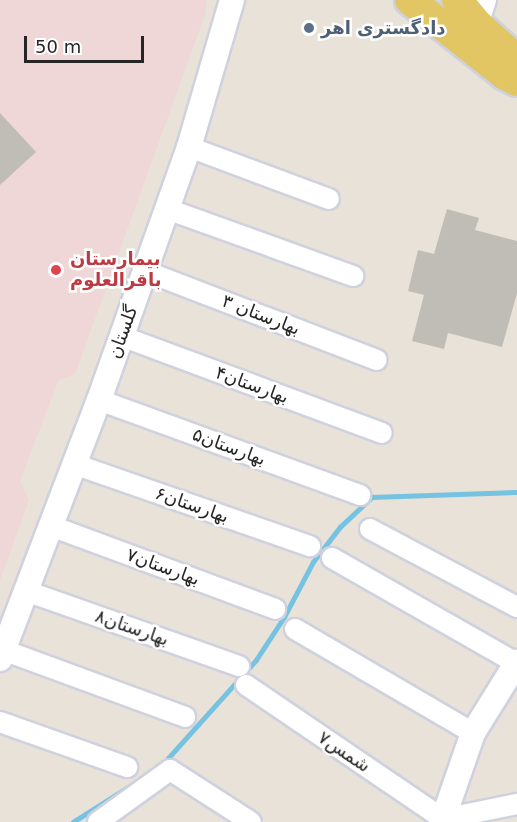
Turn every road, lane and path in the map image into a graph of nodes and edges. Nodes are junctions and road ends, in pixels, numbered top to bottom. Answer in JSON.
{"nodes":[{"id":1,"x":232,"y":0,"type":"edge"},
{"id":2,"x":410,"y":0,"type":"edge"},
{"id":3,"x":457,"y":0,"type":"edge"},
{"id":4,"x":482,"y":12,"type":"edge"},
{"id":5,"x":517,"y":60,"type":"edge"},
{"id":6,"x":517,"y":81,"type":"edge"},
{"id":7,"x":189,"y":147,"type":"junction"},
{"id":8,"x":329,"y":199,"type":"dead end"},
{"id":9,"x":167,"y":209,"type":"junction"},
{"id":10,"x":145,"y":271,"type":"junction"},
{"id":11,"x":353,"y":276,"type":"dead end"},
{"id":12,"x":122,"y":336,"type":"junction"},
{"id":13,"x":377,"y":360,"type":"dead end"},
{"id":14,"x":99,"y":400,"type":"junction"},
{"id":15,"x":382,"y":433,"type":"dead end"},
{"id":16,"x":74,"y":464,"type":"junction"},
{"id":17,"x":360,"y":495,"type":"dead end"},
{"id":18,"x":51,"y":526,"type":"junction"},
{"id":19,"x":370,"y":529,"type":"dead end"},
{"id":20,"x":310,"y":546,"type":"dead end"},
{"id":21,"x":332,"y":558,"type":"dead end"},
{"id":22,"x":26,"y":591,"type":"junction"},
{"id":23,"x":517,"y":607,"type":"edge"},
{"id":24,"x":275,"y":609,"type":"dead end"},
{"id":25,"x":295,"y":629,"type":"dead end"},
{"id":26,"x":2,"y":654,"type":"edge"},
{"id":27,"x":517,"y":663,"type":"edge"},
{"id":28,"x":239,"y":666,"type":"dead end"},
{"id":29,"x":246,"y":685,"type":"dead end"},
{"id":30,"x":185,"y":717,"type":"dead end"},
{"id":31,"x":0,"y":722,"type":"edge"},
{"id":32,"x":473,"y":733,"type":"junction"},
{"id":33,"x":127,"y":767,"type":"dead end"},
{"id":34,"x":517,"y":804,"type":"edge"},
{"id":35,"x":443,"y":820,"type":"edge"},
{"id":36,"x":101,"y":821,"type":"edge"},
{"id":37,"x":251,"y":822,"type":"edge"}],
"edges":[{"from":1,"to":7,"type":"street","name":"گلستان"},
{"from":2,"to":6,"type":"main road"},
{"from":3,"to":4,"type":"main road"},
{"from":4,"to":5,"type":"main road"},
{"from":7,"to":8,"type":"street"},
{"from":7,"to":9,"type":"street","name":"گلستان"},
{"from":9,"to":10,"type":"street","name":"گلستان"},
{"from":9,"to":11,"type":"street"},
{"from":10,"to":12,"type":"street","name":"گلستان"},
{"from":10,"to":13,"type":"street","name":"بهارستان ۳"},
{"from":12,"to":14,"type":"street","name":"گلستان"},
{"from":12,"to":15,"type":"street","name":"بهارستان۴"},
{"from":14,"to":16,"type":"street","name":"گلستان"},
{"from":14,"to":17,"type":"street","name":"بهارستان۵"},
{"from":16,"to":18,"type":"street","name":"گلستان"},
{"from":16,"to":20,"type":"street","name":"بهارستان۶"},
{"from":18,"to":22,"type":"street","name":"گلستان"},
{"from":18,"to":24,"type":"street","name":"بهارستان۷"},
{"from":19,"to":23,"type":"street"},
{"from":21,"to":27,"type":"street"},
{"from":22,"to":26,"type":"street","name":"گلستان"},
{"from":22,"to":28,"type":"street","name":"بهارستان۸"},
{"from":25,"to":32,"type":"street"},
{"from":26,"to":30,"type":"street"},
{"from":27,"to":32,"type":"street"},
{"from":29,"to":35,"type":"street","name":"شمس۷"},
{"from":31,"to":33,"type":"street"},
{"from":32,"to":35,"type":"street"},
{"from":34,"to":35,"type":"street"},
{"from":36,"to":37,"type":"street"}]}
